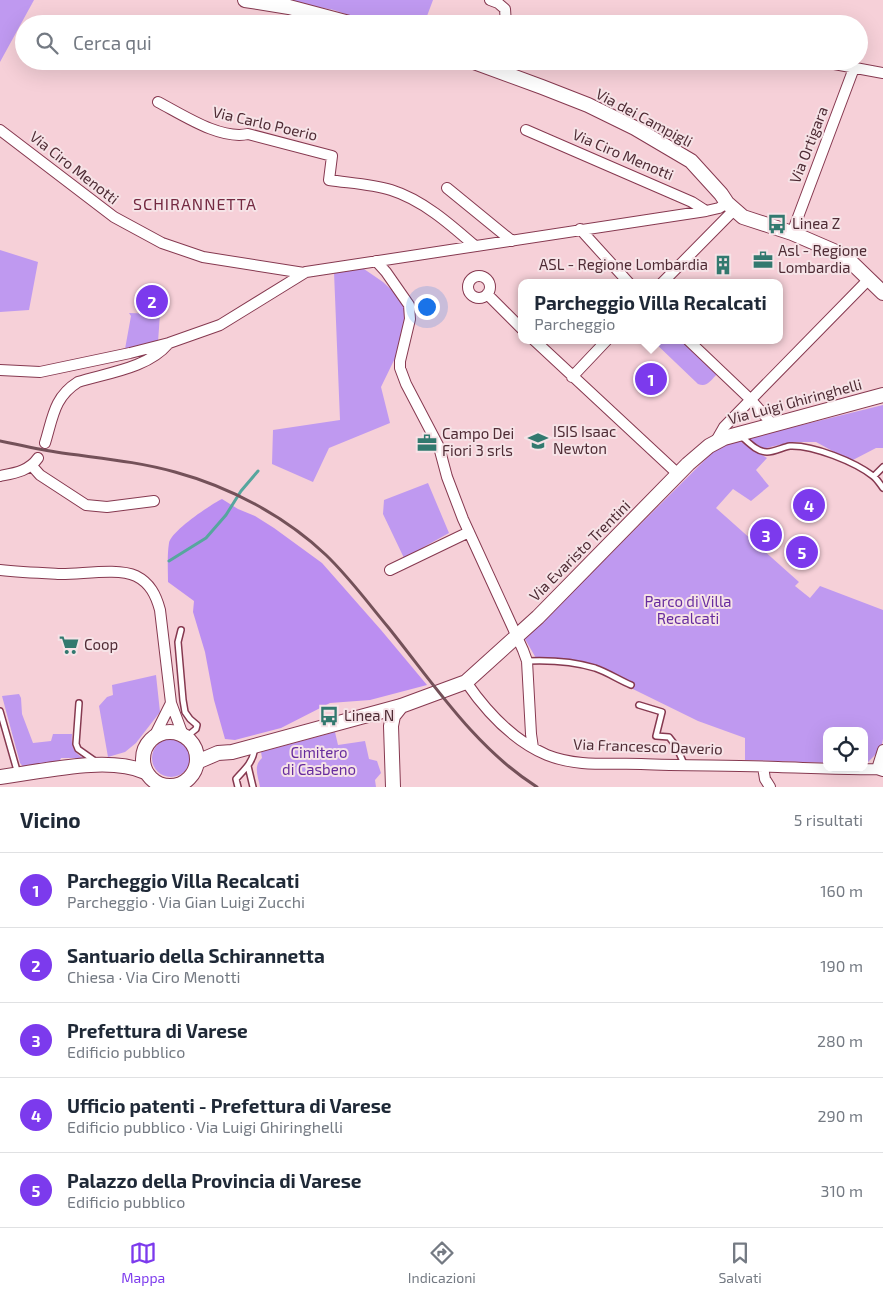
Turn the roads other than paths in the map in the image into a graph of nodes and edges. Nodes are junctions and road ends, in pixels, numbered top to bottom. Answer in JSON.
{"nodes":[{"id":1,"x":245,"y":0,"type":"edge"},
{"id":2,"x":490,"y":0,"type":"edge"},
{"id":3,"x":319,"y":15,"type":"edge"},
{"id":4,"x":505,"y":15,"type":"edge"},
{"id":5,"x":510,"y":70,"type":"edge"},
{"id":6,"x":853,"y":70,"type":"edge"},
{"id":7,"x":866,"y":70,"type":"edge"},
{"id":8,"x":883,"y":73,"type":"edge"},
{"id":9,"x":158,"y":102,"type":"dead end"},
{"id":10,"x":0,"y":130,"type":"edge"},
{"id":11,"x":526,"y":130,"type":"dead end"},
{"id":12,"x":447,"y":188,"type":"dead end"},
{"id":13,"x":731,"y":207,"type":"junction"},
{"id":14,"x":706,"y":211,"type":"junction"},
{"id":15,"x":580,"y":229,"type":"junction"},
{"id":16,"x":792,"y":233,"type":"junction"},
{"id":17,"x":512,"y":241,"type":"junction"},
{"id":18,"x":475,"y":246,"type":"junction"},
{"id":19,"x":376,"y":261,"type":"junction"},
{"id":20,"x":304,"y":273,"type":"junction"},
{"id":21,"x":625,"y":279,"type":"edge"},
{"id":22,"x":666,"y":279,"type":"edge"},
{"id":23,"x":869,"y":279,"type":"junction"},
{"id":24,"x":883,"y":293,"type":"edge"},
{"id":25,"x":487,"y":294,"type":"dead end"},
{"id":26,"x":518,"y":325,"type":"edge"},
{"id":27,"x":168,"y":343,"type":"junction"},
{"id":28,"x":538,"y":344,"type":"edge"},
{"id":29,"x":603,"y":344,"type":"edge"},
{"id":30,"x":692,"y":344,"type":"edge"},
{"id":31,"x":0,"y":370,"type":"edge"},
{"id":32,"x":572,"y":377,"type":"junction"},
{"id":33,"x":883,"y":394,"type":"edge"},
{"id":34,"x":751,"y":400,"type":"junction"},
{"id":35,"x":773,"y":425,"type":"junction"},
{"id":36,"x":741,"y":436,"type":"dead end"},
{"id":37,"x":716,"y":441,"type":"junction"},
{"id":38,"x":45,"y":443,"type":"dead end"},
{"id":39,"x":883,"y":467,"type":"edge"},
{"id":40,"x":678,"y":474,"type":"junction"},
{"id":41,"x":0,"y":476,"type":"edge"},
{"id":42,"x":874,"y":476,"type":"junction"},
{"id":43,"x":883,"y":488,"type":"edge"},
{"id":44,"x":154,"y":501,"type":"dead end"},
{"id":45,"x":469,"y":532,"type":"junction"},
{"id":46,"x":390,"y":570,"type":"dead end"},
{"id":47,"x":2,"y":571,"type":"edge"},
{"id":48,"x":181,"y":630,"type":"dead end"},
{"id":49,"x":516,"y":637,"type":"junction"},
{"id":50,"x":526,"y":660,"type":"junction"},
{"id":51,"x":466,"y":682,"type":"junction"},
{"id":52,"x":631,"y":686,"type":"dead end"},
{"id":53,"x":79,"y":703,"type":"dead end"},
{"id":54,"x":171,"y":703,"type":"junction"},
{"id":55,"x":639,"y":705,"type":"dead end"},
{"id":56,"x":401,"y":706,"type":"junction"},
{"id":57,"x":0,"y":711,"type":"edge"},
{"id":58,"x":155,"y":735,"type":"junction"},
{"id":59,"x":188,"y":739,"type":"junction"},
{"id":60,"x":145,"y":746,"type":"junction"},
{"id":61,"x":248,"y":747,"type":"junction"},
{"id":62,"x":534,"y":748,"type":"junction"},
{"id":63,"x":883,"y":750,"type":"edge"},
{"id":64,"x":218,"y":753,"type":"junction"},
{"id":65,"x":197,"y":762,"type":"junction"},
{"id":66,"x":104,"y":764,"type":"junction"},
{"id":67,"x":248,"y":766,"type":"junction"},
{"id":68,"x":686,"y":766,"type":"junction"},
{"id":69,"x":763,"y":766,"type":"junction"},
{"id":70,"x":880,"y":770,"type":"edge"},
{"id":71,"x":145,"y":772,"type":"junction"},
{"id":72,"x":18,"y":775,"type":"junction"},
{"id":73,"x":0,"y":777,"type":"edge"},
{"id":74,"x":195,"y":781,"type":"edge"},
{"id":75,"x":176,"y":786,"type":"edge"},
{"id":76,"x":238,"y":787,"type":"edge"},
{"id":77,"x":253,"y":787,"type":"edge"},
{"id":78,"x":393,"y":787,"type":"edge"},
{"id":79,"x":770,"y":787,"type":"edge"}],
"edges":[{"from":1,"to":3,"type":"street"},
{"from":2,"to":4,"type":"street"},
{"from":5,"to":13,"type":"street","name":"Via dei Campigli"},
{"from":6,"to":16,"type":"street","name":"Via Ortigara"},
{"from":7,"to":8,"type":"street"},
{"from":9,"to":18,"type":"street","name":"Via Carlo Poerio"},
{"from":10,"to":20,"type":"street","name":"Via Ciro Menotti"},
{"from":11,"to":14,"type":"street","name":"Via Ciro Menotti"},
{"from":12,"to":17,"type":"street"},
{"from":13,"to":14,"type":"street","name":"Via Ciro Menotti"},
{"from":13,"to":16,"type":"street","name":"Via dei Campigli"},
{"from":13,"to":22,"type":"street"},
{"from":14,"to":15,"type":"street","name":"Via Ciro Menotti"},
{"from":15,"to":17,"type":"street","name":"Via Ciro Menotti"},
{"from":15,"to":21,"type":"street"},
{"from":16,"to":23,"type":"street","name":"Via dei Campigli"},
{"from":17,"to":18,"type":"street","name":"Via Ciro Menotti"},
{"from":18,"to":19,"type":"street","name":"Via Ciro Menotti"},
{"from":19,"to":20,"type":"street","name":"Via Ciro Menotti"},
{"from":19,"to":45,"type":"street"},
{"from":20,"to":27,"type":"street","name":"Via Ciro Menotti"},
{"from":23,"to":24,"type":"street","name":"Via dei Campigli"},
{"from":23,"to":34,"type":"street"},
{"from":25,"to":26,"type":"street"},
{"from":27,"to":31,"type":"street","name":"Via Ciro Menotti"},
{"from":27,"to":38,"type":"street"},
{"from":28,"to":32,"type":"street"},
{"from":29,"to":32,"type":"street"},
{"from":30,"to":34,"type":"street"},
{"from":32,"to":40,"type":"street"},
{"from":33,"to":35,"type":"street","name":"Via Luigi Ghiringhelli"},
{"from":34,"to":35,"type":"street"},
{"from":34,"to":37,"type":"street"},
{"from":35,"to":37,"type":"street","name":"Via Luigi Ghiringhelli"},
{"from":36,"to":42,"type":"lane"},
{"from":37,"to":40,"type":"street","name":"Via Evaristo Trentini"},
{"from":39,"to":42,"type":"lane"},
{"from":40,"to":49,"type":"street","name":"Via Evaristo Trentini"},
{"from":41,"to":44,"type":"street"},
{"from":42,"to":43,"type":"lane"},
{"from":45,"to":46,"type":"street"},
{"from":45,"to":49,"type":"street"},
{"from":47,"to":54,"type":"street"},
{"from":48,"to":59,"type":"lane"},
{"from":49,"to":50,"type":"street"},
{"from":49,"to":51,"type":"street","name":"Via Evaristo Trentini"},
{"from":50,"to":52,"type":"lane"},
{"from":50,"to":62,"type":"street"},
{"from":51,"to":56,"type":"street"},
{"from":51,"to":62,"type":"street","name":"Via Francesco Daverio"},
{"from":53,"to":66,"type":"lane"},
{"from":54,"to":58,"type":"street"},
{"from":54,"to":59,"type":"street"},
{"from":55,"to":68,"type":"lane"},
{"from":56,"to":61,"type":"street"},
{"from":56,"to":78,"type":"street"},
{"from":57,"to":72,"type":"lane"},
{"from":58,"to":59,"type":"street"},
{"from":58,"to":60,"type":"street"},
{"from":59,"to":64,"type":"street"},
{"from":59,"to":65,"type":"street"},
{"from":60,"to":66,"type":"street"},
{"from":60,"to":71,"type":"street"},
{"from":61,"to":64,"type":"street"},
{"from":61,"to":67,"type":"lane"},
{"from":62,"to":68,"type":"street","name":"Via Francesco Daverio"},
{"from":63,"to":70,"type":"street"},
{"from":64,"to":65,"type":"street"},
{"from":65,"to":74,"type":"street"},
{"from":66,"to":71,"type":"street"},
{"from":66,"to":72,"type":"street"},
{"from":67,"to":76,"type":"lane"},
{"from":67,"to":77,"type":"lane"},
{"from":68,"to":69,"type":"street","name":"Via Francesco Daverio"},
{"from":69,"to":70,"type":"street","name":"Via Francesco Daverio"},
{"from":69,"to":79,"type":"street"},
{"from":71,"to":75,"type":"street"},
{"from":72,"to":73,"type":"street"},
{"from":74,"to":75,"type":"street"}]}
